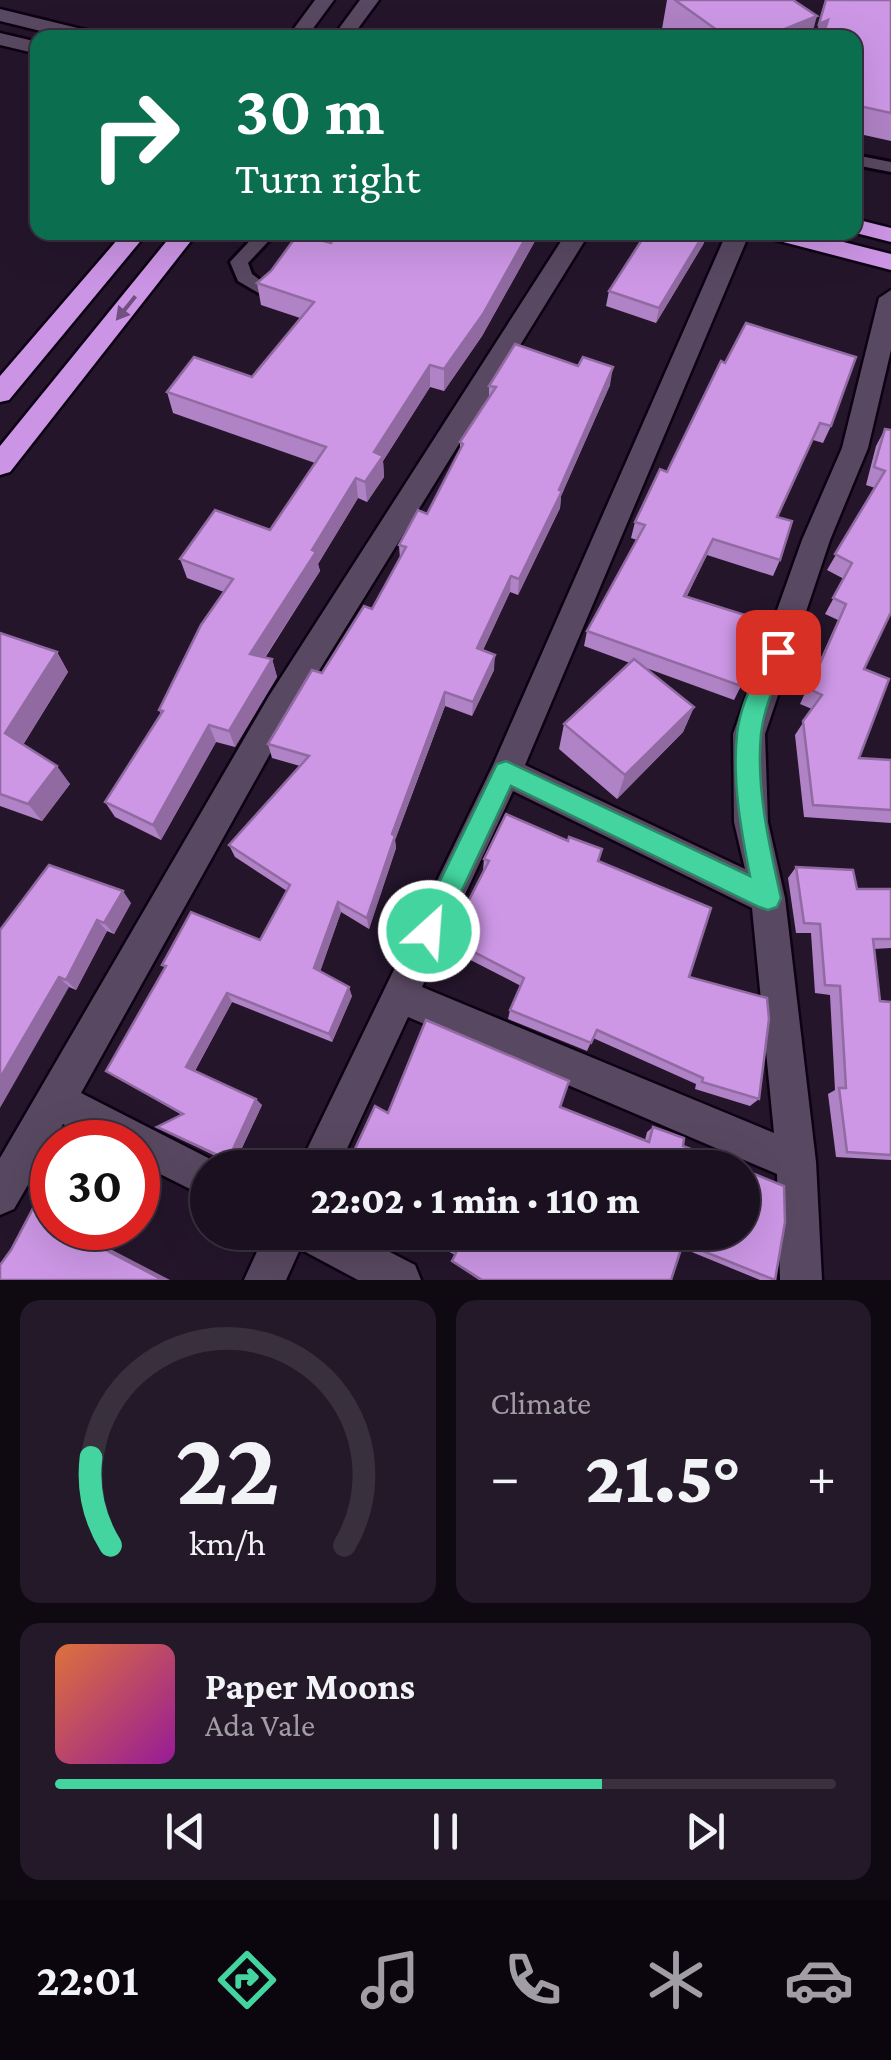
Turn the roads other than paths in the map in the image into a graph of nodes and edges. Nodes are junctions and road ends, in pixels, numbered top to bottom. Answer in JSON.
{"nodes":[{"id":1,"x":324,"y":0,"type":"edge"},
{"id":2,"x":370,"y":0,"type":"edge"},
{"id":3,"x":0,"y":15,"type":"edge"},
{"id":4,"x":62,"y":30,"type":"edge"},
{"id":5,"x":302,"y":30,"type":"edge"},
{"id":6,"x":347,"y":30,"type":"edge"},
{"id":7,"x":0,"y":40,"type":"edge"},
{"id":8,"x":30,"y":46,"type":"edge"},
{"id":9,"x":862,"y":161,"type":"edge"},
{"id":10,"x":891,"y":167,"type":"edge"},
{"id":11,"x":862,"y":228,"type":"edge"},
{"id":12,"x":891,"y":236,"type":"edge"},
{"id":13,"x":129,"y":240,"type":"edge"},
{"id":14,"x":181,"y":240,"type":"edge"},
{"id":15,"x":261,"y":240,"type":"edge"},
{"id":16,"x":573,"y":240,"type":"edge"},
{"id":17,"x":736,"y":240,"type":"edge"},
{"id":18,"x":804,"y":240,"type":"edge"},
{"id":19,"x":891,"y":262,"type":"edge"},
{"id":20,"x":264,"y":290,"type":"edge"},
{"id":21,"x":891,"y":298,"type":"edge"},
{"id":22,"x":0,"y":393,"type":"edge"},
{"id":23,"x":0,"y":465,"type":"edge"},
{"id":24,"x":506,"y":772,"type":"junction"},
{"id":25,"x":768,"y":898,"type":"junction"},
{"id":26,"x":398,"y":995,"type":"junction"},
{"id":27,"x":56,"y":1100,"type":"junction"},
{"id":28,"x":325,"y":1150,"type":"edge"},
{"id":29,"x":796,"y":1162,"type":"junction"},
{"id":30,"x":190,"y":1170,"type":"edge"},
{"id":31,"x":0,"y":1195,"type":"edge"},
{"id":32,"x":279,"y":1250,"type":"edge"},
{"id":33,"x":343,"y":1250,"type":"edge"},
{"id":34,"x":265,"y":1280,"type":"edge"},
{"id":35,"x":400,"y":1280,"type":"edge"},
{"id":36,"x":801,"y":1280,"type":"edge"}],
"edges":[{"from":1,"to":5,"type":"street"},
{"from":2,"to":6,"type":"street"},
{"from":3,"to":4,"type":"street"},
{"from":7,"to":8,"type":"street"},
{"from":9,"to":10,"type":"lane"},
{"from":11,"to":12,"type":"highway"},
{"from":13,"to":22,"type":"highway"},
{"from":14,"to":23,"type":"highway","one_way":true},
{"from":15,"to":20,"type":"lane"},
{"from":16,"to":27,"type":"street"},
{"from":17,"to":24,"type":"street"},
{"from":18,"to":19,"type":"highway"},
{"from":21,"to":25,"type":"street"},
{"from":24,"to":25,"type":"street"},
{"from":24,"to":26,"type":"street"},
{"from":25,"to":29,"type":"street"},
{"from":26,"to":28,"type":"street"},
{"from":26,"to":29,"type":"street"},
{"from":27,"to":30,"type":"street"},
{"from":27,"to":31,"type":"street"},
{"from":29,"to":36,"type":"street"},
{"from":32,"to":34,"type":"street"},
{"from":33,"to":35,"type":"street"}]}
